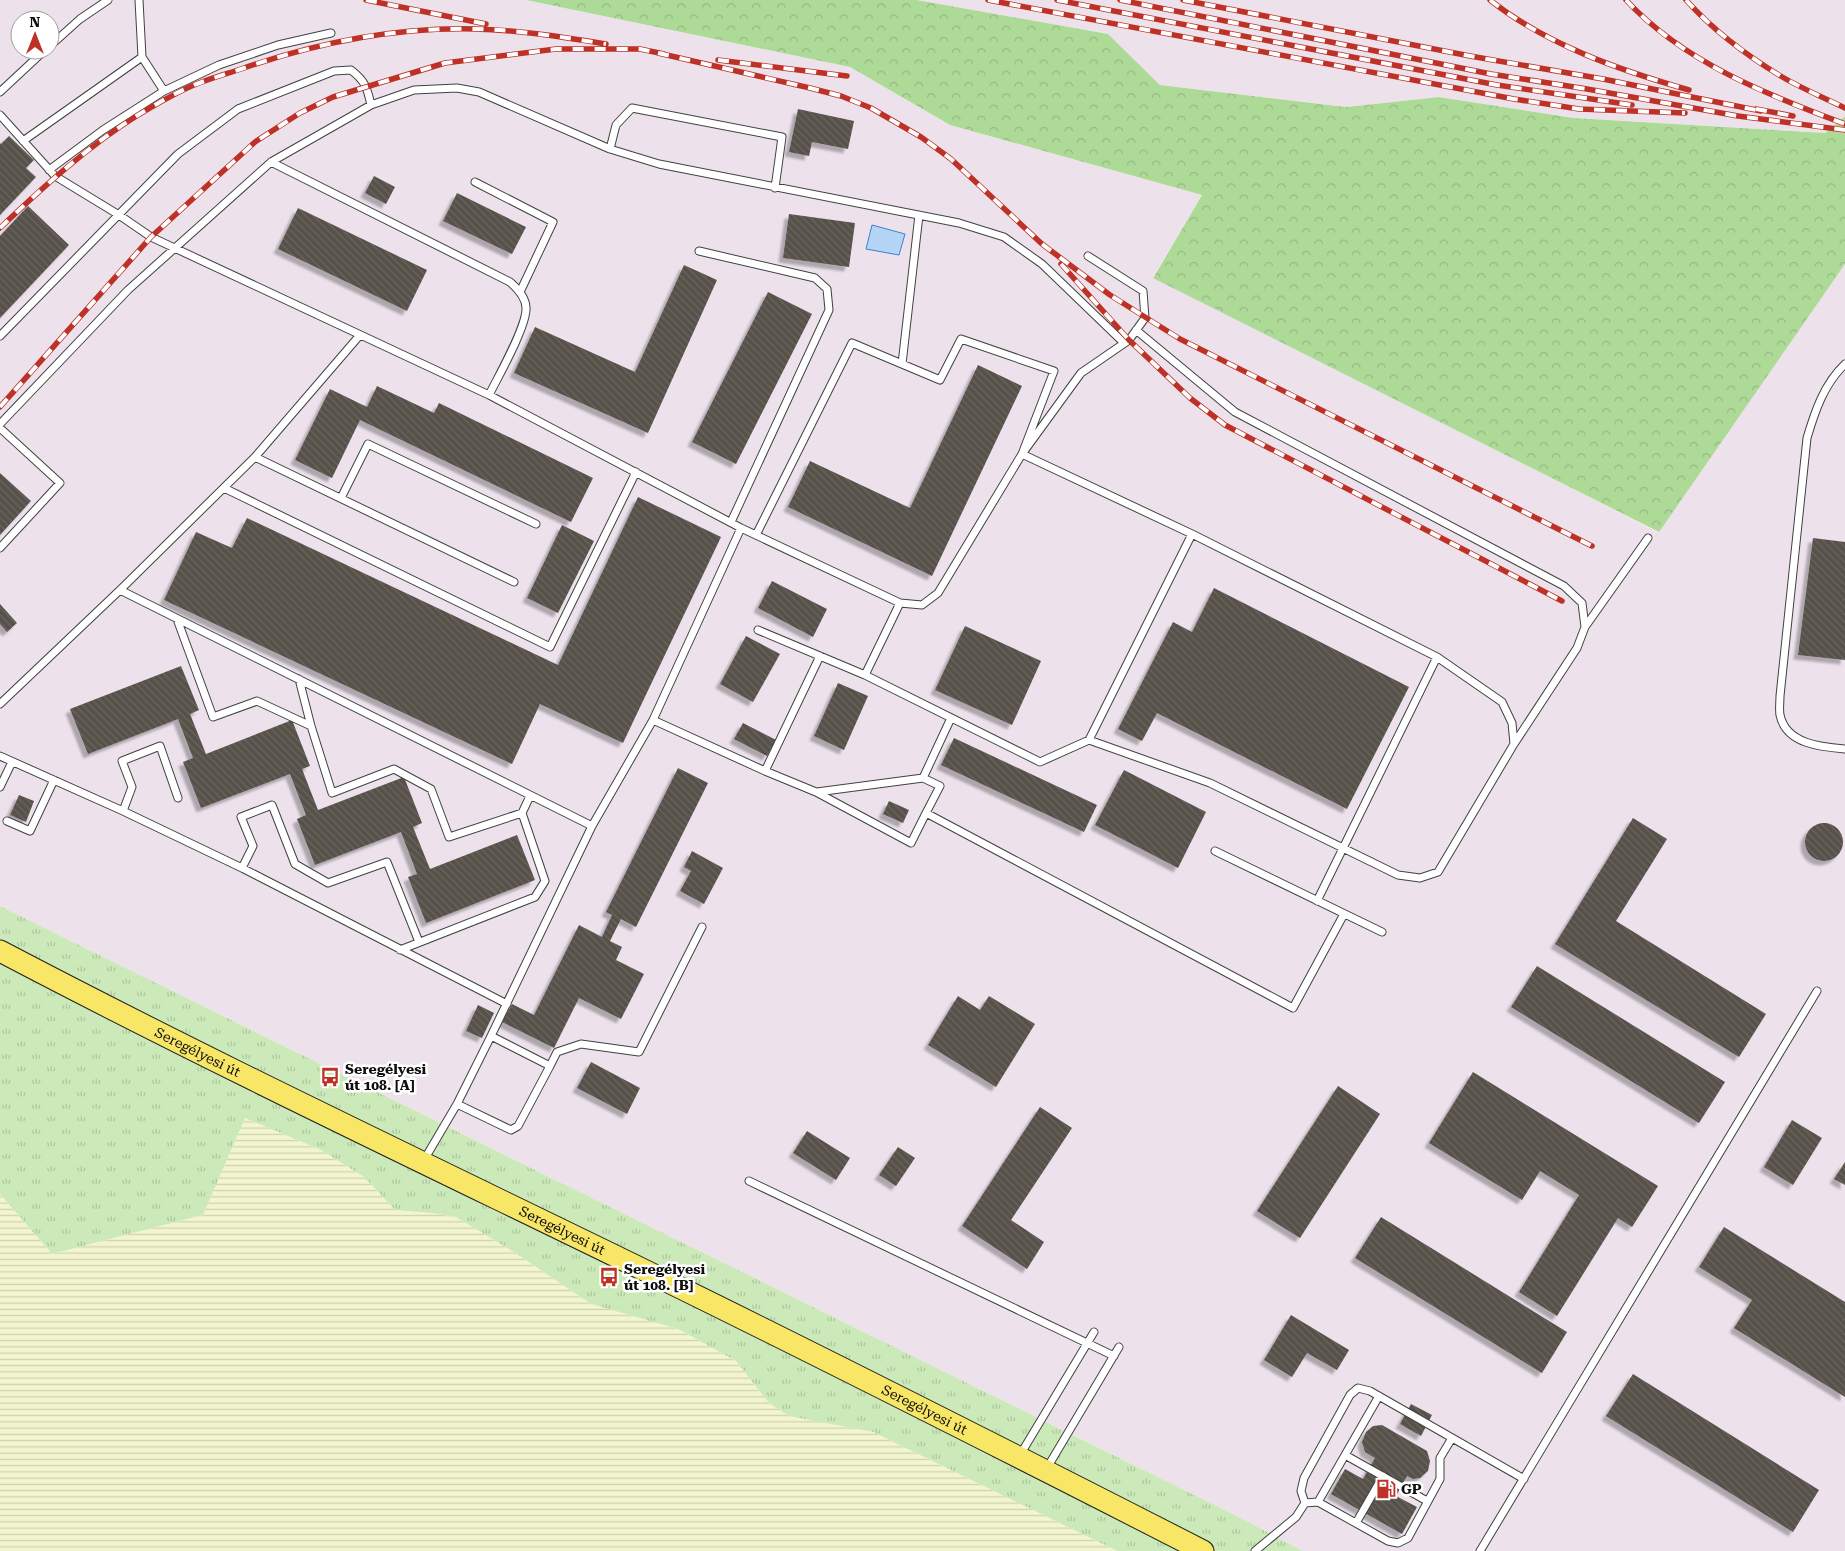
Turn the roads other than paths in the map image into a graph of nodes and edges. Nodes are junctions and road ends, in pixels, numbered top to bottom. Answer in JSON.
{"nodes":[{"id":1,"x":108,"y":0,"type":"edge"},
{"id":2,"x":138,"y":0,"type":"edge"},
{"id":3,"x":331,"y":33,"type":"dead end"},
{"id":4,"x":60,"y":37,"type":"edge"},
{"id":5,"x":142,"y":56,"type":"junction"},
{"id":6,"x":34,"y":60,"type":"edge"},
{"id":7,"x":164,"y":91,"type":"junction"},
{"id":8,"x":0,"y":92,"type":"edge"},
{"id":9,"x":371,"y":104,"type":"junction"},
{"id":10,"x":0,"y":115,"type":"edge"},
{"id":11,"x":23,"y":141,"type":"junction"},
{"id":12,"x":610,"y":149,"type":"junction"},
{"id":13,"x":271,"y":162,"type":"junction"},
{"id":14,"x":49,"y":170,"type":"junction"},
{"id":15,"x":476,"y":182,"type":"dead end"},
{"id":16,"x":775,"y":188,"type":"junction"},
{"id":17,"x":120,"y":215,"type":"junction"},
{"id":18,"x":919,"y":215,"type":"junction"},
{"id":19,"x":174,"y":248,"type":"junction"},
{"id":20,"x":699,"y":251,"type":"dead end"},
{"id":21,"x":1088,"y":256,"type":"dead end"},
{"id":22,"x":520,"y":292,"type":"junction"},
{"id":23,"x":1136,"y":330,"type":"junction"},
{"id":24,"x":360,"y":335,"type":"junction"},
{"id":25,"x":0,"y":336,"type":"edge"},
{"id":26,"x":1124,"y":343,"type":"junction"},
{"id":27,"x":902,"y":364,"type":"junction"},
{"id":28,"x":1845,"y":364,"type":"edge"},
{"id":29,"x":489,"y":395,"type":"junction"},
{"id":30,"x":0,"y":424,"type":"edge"},
{"id":31,"x":0,"y":428,"type":"edge"},
{"id":32,"x":1022,"y":454,"type":"junction"},
{"id":33,"x":255,"y":457,"type":"junction"},
{"id":34,"x":636,"y":472,"type":"junction"},
{"id":35,"x":224,"y":488,"type":"junction"},
{"id":36,"x":341,"y":498,"type":"junction"},
{"id":37,"x":731,"y":522,"type":"junction"},
{"id":38,"x":536,"y":524,"type":"dead end"},
{"id":39,"x":742,"y":528,"type":"junction"},
{"id":40,"x":756,"y":534,"type":"junction"},
{"id":41,"x":1192,"y":534,"type":"junction"},
{"id":42,"x":1648,"y":538,"type":"dead end"},
{"id":43,"x":0,"y":548,"type":"edge"},
{"id":44,"x":514,"y":582,"type":"dead end"},
{"id":45,"x":120,"y":590,"type":"junction"},
{"id":46,"x":900,"y":602,"type":"junction"},
{"id":47,"x":177,"y":619,"type":"junction"},
{"id":48,"x":1585,"y":627,"type":"junction"},
{"id":49,"x":758,"y":630,"type":"dead end"},
{"id":50,"x":820,"y":656,"type":"junction"},
{"id":51,"x":1437,"y":657,"type":"junction"},
{"id":52,"x":865,"y":676,"type":"junction"},
{"id":53,"x":299,"y":680,"type":"junction"},
{"id":54,"x":0,"y":704,"type":"edge"},
{"id":55,"x":951,"y":718,"type":"junction"},
{"id":56,"x":653,"y":720,"type":"junction"},
{"id":57,"x":311,"y":726,"type":"junction"},
{"id":58,"x":1089,"y":740,"type":"junction"},
{"id":59,"x":1514,"y":744,"type":"junction"},
{"id":60,"x":1845,"y":749,"type":"edge"},
{"id":61,"x":0,"y":756,"type":"edge"},
{"id":62,"x":12,"y":762,"type":"junction"},
{"id":63,"x":765,"y":771,"type":"junction"},
{"id":64,"x":923,"y":778,"type":"junction"},
{"id":65,"x":54,"y":780,"type":"junction"},
{"id":66,"x":0,"y":787,"type":"edge"},
{"id":67,"x":816,"y":792,"type":"junction"},
{"id":68,"x":530,"y":796,"type":"junction"},
{"id":69,"x":178,"y":798,"type":"dead end"},
{"id":70,"x":123,"y":811,"type":"junction"},
{"id":71,"x":522,"y":813,"type":"junction"},
{"id":72,"x":926,"y":813,"type":"junction"},
{"id":73,"x":7,"y":821,"type":"dead end"},
{"id":74,"x":592,"y":826,"type":"junction"},
{"id":75,"x":1342,"y":847,"type":"junction"},
{"id":76,"x":1215,"y":851,"type":"dead end"},
{"id":77,"x":242,"y":868,"type":"junction"},
{"id":78,"x":1317,"y":900,"type":"junction"},
{"id":79,"x":1344,"y":914,"type":"junction"},
{"id":80,"x":702,"y":927,"type":"dead end"},
{"id":81,"x":1382,"y":932,"type":"dead end"},
{"id":82,"x":418,"y":942,"type":"junction"},
{"id":83,"x":0,"y":950,"type":"edge"},
{"id":84,"x":400,"y":950,"type":"junction"},
{"id":85,"x":1817,"y":991,"type":"dead end"},
{"id":86,"x":507,"y":1004,"type":"junction"},
{"id":87,"x":491,"y":1036,"type":"junction"},
{"id":88,"x":550,"y":1066,"type":"junction"},
{"id":89,"x":458,"y":1104,"type":"junction"},
{"id":90,"x":423,"y":1163,"type":"junction"},
{"id":91,"x":749,"y":1181,"type":"dead end"},
{"id":92,"x":1094,"y":1332,"type":"dead end"},
{"id":93,"x":1088,"y":1343,"type":"junction"},
{"id":94,"x":1119,"y":1347,"type":"dead end"},
{"id":95,"x":1114,"y":1356,"type":"junction"},
{"id":96,"x":1379,"y":1396,"type":"junction"},
{"id":97,"x":1452,"y":1438,"type":"junction"},
{"id":98,"x":1345,"y":1455,"type":"junction"},
{"id":99,"x":1019,"y":1457,"type":"junction"},
{"id":100,"x":1046,"y":1471,"type":"junction"},
{"id":101,"x":1383,"y":1476,"type":"junction"},
{"id":102,"x":1524,"y":1479,"type":"junction"},
{"id":103,"x":1427,"y":1501,"type":"junction"},
{"id":104,"x":1318,"y":1502,"type":"junction"},
{"id":105,"x":1305,"y":1503,"type":"junction"},
{"id":106,"x":1356,"y":1524,"type":"junction"},
{"id":107,"x":1204,"y":1551,"type":"edge"},
{"id":108,"x":1255,"y":1551,"type":"edge"},
{"id":109,"x":1480,"y":1551,"type":"edge"}],
"edges":[{"from":1,"to":4,"type":"lane"},
{"from":2,"to":5,"type":"lane"},
{"from":3,"to":7,"type":"lane"},
{"from":5,"to":7,"type":"lane"},
{"from":5,"to":11,"type":"lane"},
{"from":6,"to":8,"type":"lane"},
{"from":7,"to":14,"type":"lane"},
{"from":9,"to":12,"type":"lane"},
{"from":9,"to":13,"type":"lane"},
{"from":9,"to":17,"type":"lane"},
{"from":10,"to":11,"type":"lane"},
{"from":11,"to":14,"type":"lane"},
{"from":12,"to":16,"type":"lane"},
{"from":12,"to":16,"type":"lane"},
{"from":13,"to":19,"type":"lane"},
{"from":13,"to":22,"type":"lane"},
{"from":14,"to":17,"type":"lane"},
{"from":15,"to":22,"type":"lane"},
{"from":16,"to":18,"type":"lane"},
{"from":17,"to":19,"type":"lane"},
{"from":17,"to":25,"type":"lane"},
{"from":18,"to":26,"type":"lane"},
{"from":18,"to":27,"type":"lane"},
{"from":19,"to":24,"type":"lane"},
{"from":19,"to":30,"type":"lane"},
{"from":20,"to":37,"type":"lane"},
{"from":21,"to":23,"type":"lane"},
{"from":22,"to":29,"type":"lane"},
{"from":23,"to":26,"type":"lane"},
{"from":23,"to":48,"type":"lane"},
{"from":24,"to":29,"type":"lane"},
{"from":24,"to":33,"type":"lane"},
{"from":26,"to":32,"type":"lane"},
{"from":27,"to":32,"type":"lane"},
{"from":27,"to":40,"type":"lane"},
{"from":28,"to":60,"type":"lane"},
{"from":29,"to":34,"type":"lane"},
{"from":31,"to":43,"type":"lane"},
{"from":32,"to":41,"type":"lane"},
{"from":32,"to":46,"type":"lane"},
{"from":33,"to":35,"type":"lane"},
{"from":33,"to":36,"type":"lane"},
{"from":34,"to":35,"type":"lane"},
{"from":34,"to":37,"type":"lane"},
{"from":35,"to":45,"type":"lane"},
{"from":36,"to":38,"type":"lane"},
{"from":36,"to":44,"type":"lane"},
{"from":37,"to":39,"type":"lane"},
{"from":39,"to":40,"type":"lane"},
{"from":39,"to":56,"type":"lane"},
{"from":40,"to":46,"type":"lane"},
{"from":41,"to":51,"type":"lane"},
{"from":41,"to":58,"type":"lane"},
{"from":42,"to":48,"type":"lane"},
{"from":45,"to":47,"type":"lane"},
{"from":45,"to":54,"type":"lane"},
{"from":46,"to":52,"type":"lane"},
{"from":47,"to":53,"type":"lane"},
{"from":47,"to":57,"type":"lane"},
{"from":48,"to":59,"type":"lane"},
{"from":49,"to":50,"type":"lane"},
{"from":50,"to":52,"type":"lane"},
{"from":50,"to":63,"type":"lane"},
{"from":51,"to":59,"type":"lane"},
{"from":51,"to":75,"type":"lane"},
{"from":52,"to":55,"type":"lane"},
{"from":53,"to":57,"type":"lane"},
{"from":53,"to":68,"type":"lane"},
{"from":55,"to":58,"type":"lane"},
{"from":55,"to":64,"type":"lane"},
{"from":56,"to":63,"type":"lane"},
{"from":56,"to":74,"type":"lane"},
{"from":57,"to":71,"type":"lane"},
{"from":58,"to":75,"type":"lane"},
{"from":59,"to":75,"type":"lane"},
{"from":61,"to":62,"type":"lane"},
{"from":62,"to":65,"type":"lane"},
{"from":62,"to":66,"type":"lane"},
{"from":63,"to":67,"type":"lane"},
{"from":64,"to":67,"type":"lane"},
{"from":64,"to":72,"type":"lane"},
{"from":65,"to":70,"type":"lane"},
{"from":65,"to":73,"type":"lane"},
{"from":67,"to":72,"type":"lane"},
{"from":68,"to":71,"type":"lane"},
{"from":68,"to":74,"type":"lane"},
{"from":69,"to":70,"type":"lane"},
{"from":70,"to":77,"type":"lane"},
{"from":71,"to":82,"type":"lane"},
{"from":72,"to":79,"type":"lane"},
{"from":74,"to":86,"type":"lane"},
{"from":75,"to":78,"type":"lane"},
{"from":76,"to":78,"type":"lane"},
{"from":77,"to":82,"type":"lane"},
{"from":77,"to":84,"type":"lane"},
{"from":78,"to":79,"type":"lane"},
{"from":79,"to":81,"type":"lane"},
{"from":80,"to":88,"type":"lane"},
{"from":82,"to":84,"type":"lane"},
{"from":83,"to":90,"type":"main road","name":"Seregélyesi út"},
{"from":84,"to":86,"type":"lane"},
{"from":85,"to":102,"type":"lane"},
{"from":86,"to":87,"type":"lane"},
{"from":87,"to":88,"type":"lane"},
{"from":87,"to":89,"type":"lane"},
{"from":88,"to":89,"type":"lane"},
{"from":89,"to":90,"type":"lane"},
{"from":90,"to":99,"type":"main road","name":"Seregélyesi út"},
{"from":91,"to":93,"type":"lane"},
{"from":92,"to":93,"type":"lane"},
{"from":93,"to":95,"type":"lane"},
{"from":93,"to":99,"type":"lane"},
{"from":94,"to":95,"type":"lane"},
{"from":95,"to":100,"type":"lane"},
{"from":96,"to":97,"type":"lane"},
{"from":96,"to":98,"type":"lane"},
{"from":96,"to":105,"type":"lane"},
{"from":97,"to":102,"type":"lane"},
{"from":97,"to":103,"type":"lane"},
{"from":98,"to":101,"type":"lane"},
{"from":98,"to":104,"type":"lane"},
{"from":99,"to":100,"type":"main road","name":"Seregélyesi út"},
{"from":100,"to":107,"type":"main road","name":"Seregélyesi út"},
{"from":101,"to":103,"type":"lane"},
{"from":101,"to":106,"type":"lane"},
{"from":102,"to":109,"type":"lane"},
{"from":103,"to":106,"type":"lane"},
{"from":104,"to":105,"type":"lane"},
{"from":104,"to":106,"type":"lane"},
{"from":105,"to":108,"type":"lane"}]}
